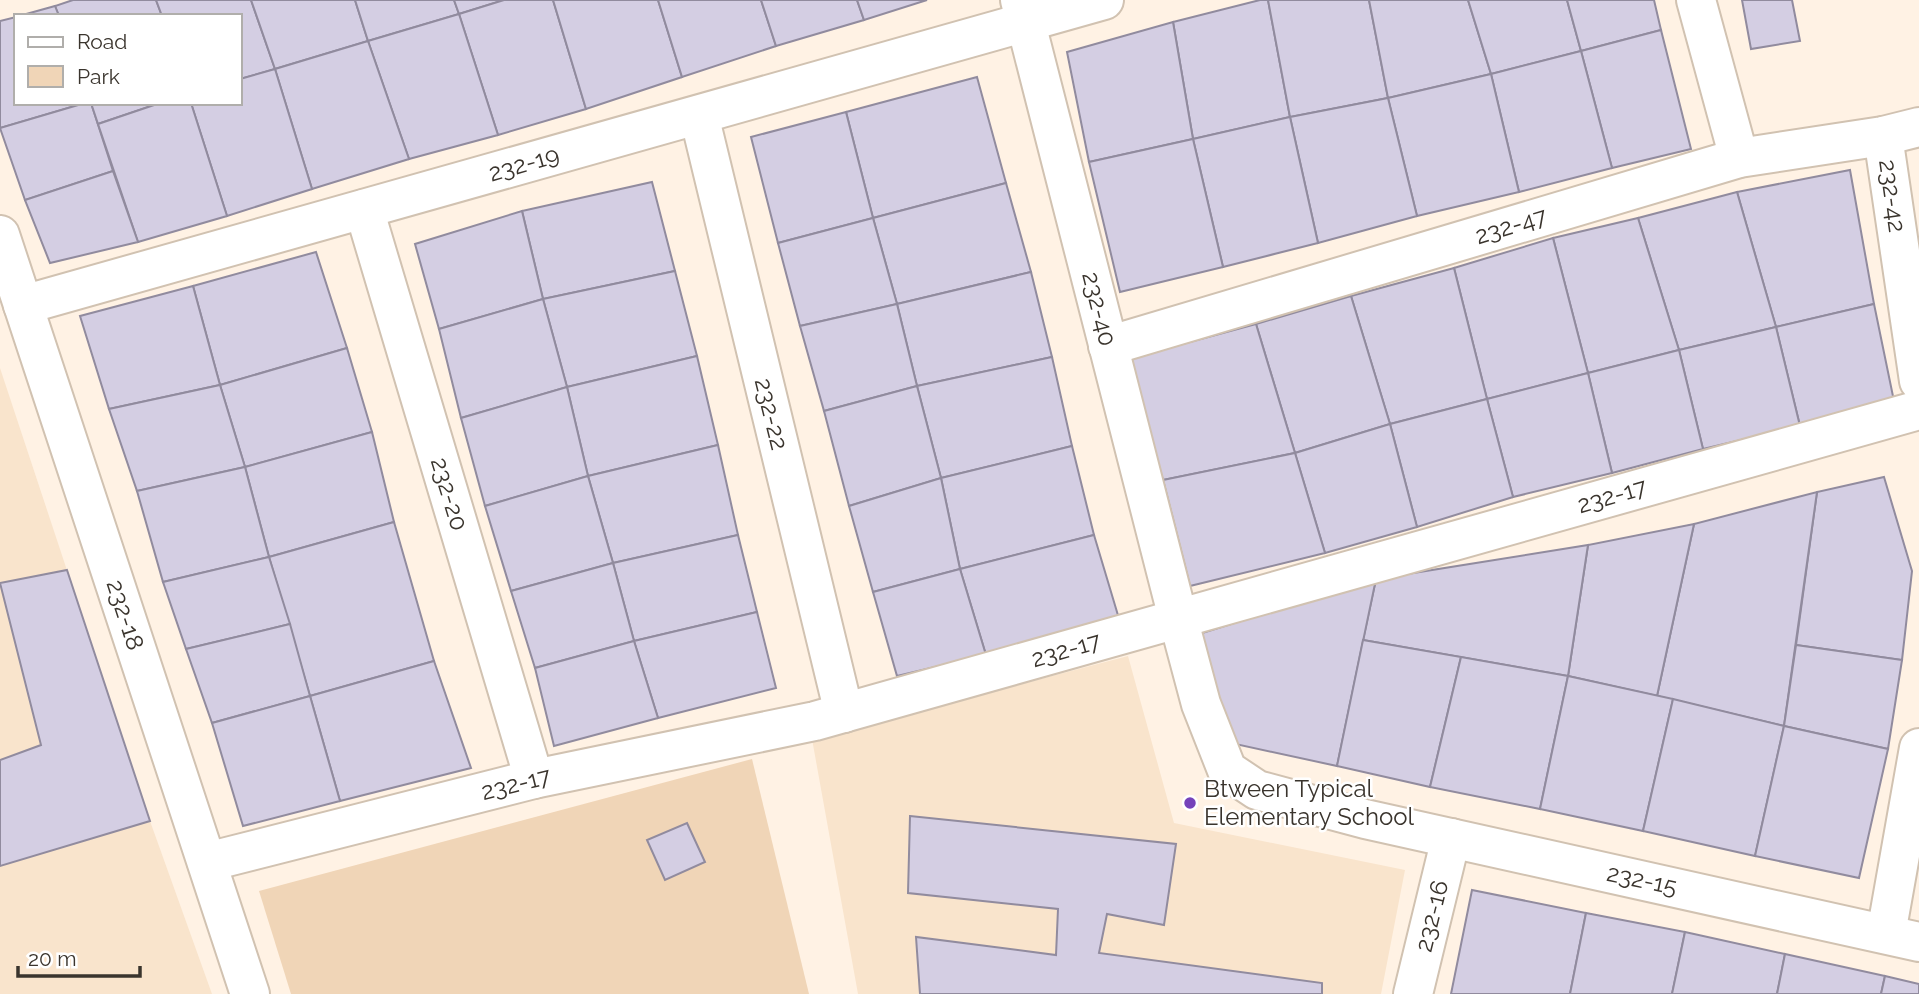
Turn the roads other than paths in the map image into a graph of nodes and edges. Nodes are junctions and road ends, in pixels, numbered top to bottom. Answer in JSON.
{"nodes":[{"id":1,"x":1104,"y":0,"type":"edge"},
{"id":2,"x":1696,"y":0,"type":"edge"},
{"id":3,"x":1023,"y":11,"type":"edge"},
{"id":4,"x":699,"y":115,"type":"junction"},
{"id":5,"x":1901,"y":131,"type":"edge"},
{"id":6,"x":1739,"y":158,"type":"junction"},
{"id":7,"x":364,"y":209,"type":"junction"},
{"id":8,"x":0,"y":235,"type":"edge"},
{"id":9,"x":13,"y":290,"type":"edge"},
{"id":10,"x":1108,"y":346,"type":"junction"},
{"id":11,"x":1919,"y":381,"type":"edge"},
{"id":12,"x":1919,"y":410,"type":"edge"},
{"id":13,"x":1178,"y":618,"type":"junction"},
{"id":14,"x":844,"y":713,"type":"junction"},
{"id":15,"x":1919,"y":748,"type":"edge"},
{"id":16,"x":534,"y":779,"type":"junction"},
{"id":17,"x":1365,"y":819,"type":"joint"},
{"id":18,"x":1451,"y":838,"type":"junction"},
{"id":19,"x":207,"y":862,"type":"junction"},
{"id":20,"x":1903,"y":938,"type":"edge"},
{"id":21,"x":250,"y":994,"type":"edge"},
{"id":22,"x":1413,"y":994,"type":"edge"}],
"edges":[{"from":1,"to":3,"type":"street","name":"232-19"},
{"from":2,"to":6,"type":"street"},
{"from":3,"to":4,"type":"street","name":"232-19"},
{"from":3,"to":10,"type":"street","name":"232-40"},
{"from":4,"to":7,"type":"street","name":"232-19"},
{"from":4,"to":14,"type":"street","name":"232-22"},
{"from":5,"to":6,"type":"street","name":"232-47"},
{"from":5,"to":11,"type":"street","name":"232-42"},
{"from":6,"to":10,"type":"street","name":"232-47"},
{"from":7,"to":9,"type":"street","name":"232-19"},
{"from":7,"to":16,"type":"street","name":"232-20"},
{"from":8,"to":9,"type":"street","name":"232-18"},
{"from":9,"to":19,"type":"street","name":"232-18"},
{"from":10,"to":13,"type":"street","name":"232-40"},
{"from":12,"to":13,"type":"street","name":"232-17"},
{"from":13,"to":14,"type":"street","name":"232-17"},
{"from":13,"to":17,"type":"street","name":"232-40"},
{"from":14,"to":16,"type":"street","name":"232-17"},
{"from":15,"to":20,"type":"street"},
{"from":16,"to":19,"type":"street","name":"232-17"},
{"from":17,"to":18,"type":"street","name":"232-15"},
{"from":18,"to":20,"type":"street","name":"232-15"},
{"from":18,"to":22,"type":"street","name":"232-16"},
{"from":19,"to":21,"type":"street","name":"232-18"}]}
